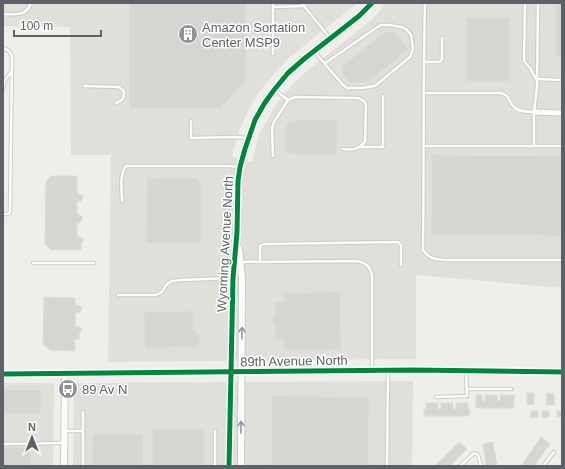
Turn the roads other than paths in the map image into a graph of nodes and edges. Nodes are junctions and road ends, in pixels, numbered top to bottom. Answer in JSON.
{"nodes":[{"id":1,"x":31,"y":3,"type":"edge"},
{"id":2,"x":372,"y":3,"type":"edge"},
{"id":3,"x":425,"y":3,"type":"edge"},
{"id":4,"x":525,"y":3,"type":"edge"},
{"id":5,"x":538,"y":3,"type":"edge"},
{"id":6,"x":303,"y":4,"type":"edge"},
{"id":7,"x":273,"y":5,"type":"edge"},
{"id":8,"x":3,"y":14,"type":"edge"},
{"id":9,"x":331,"y":38,"type":"junction"},
{"id":10,"x":442,"y":38,"type":"dead end"},
{"id":11,"x":3,"y":48,"type":"edge"},
{"id":12,"x":314,"y":52,"type":"junction"},
{"id":13,"x":273,"y":54,"type":"dead end"},
{"id":14,"x":424,"y":62,"type":"junction"},
{"id":15,"x":324,"y":63,"type":"junction"},
{"id":16,"x":12,"y":71,"type":"junction"},
{"id":17,"x":536,"y":79,"type":"junction"},
{"id":18,"x":562,"y":80,"type":"edge"},
{"id":19,"x":84,"y":86,"type":"dead end"},
{"id":20,"x":3,"y":88,"type":"edge"},
{"id":21,"x":274,"y":90,"type":"junction"},
{"id":22,"x":424,"y":93,"type":"junction"},
{"id":23,"x":383,"y":96,"type":"dead end"},
{"id":24,"x":288,"y":100,"type":"junction"},
{"id":25,"x":116,"y":103,"type":"dead end"},
{"id":26,"x":534,"y":112,"type":"junction"},
{"id":27,"x":562,"y":113,"type":"edge"},
{"id":28,"x":191,"y":121,"type":"dead end"},
{"id":29,"x":248,"y":138,"type":"junction"},
{"id":30,"x":424,"y":146,"type":"junction"},
{"id":31,"x":534,"y":146,"type":"junction"},
{"id":32,"x":562,"y":146,"type":"edge"},
{"id":33,"x":360,"y":147,"type":"junction"},
{"id":34,"x":343,"y":149,"type":"dead end"},
{"id":35,"x":273,"y":156,"type":"dead end"},
{"id":36,"x":240,"y":168,"type":"junction"},
{"id":37,"x":122,"y":201,"type":"dead end"},
{"id":38,"x":3,"y":214,"type":"edge"},
{"id":39,"x":237,"y":232,"type":"junction"},
{"id":40,"x":562,"y":260,"type":"edge"},
{"id":41,"x":240,"y":262,"type":"junction"},
{"id":42,"x":260,"y":262,"type":"junction"},
{"id":43,"x":33,"y":263,"type":"dead end"},
{"id":44,"x":94,"y":263,"type":"dead end"},
{"id":45,"x":401,"y":265,"type":"dead end"},
{"id":46,"x":233,"y":278,"type":"junction"},
{"id":47,"x":118,"y":294,"type":"dead end"},
{"id":48,"x":372,"y":371,"type":"junction"},
{"id":49,"x":388,"y":371,"type":"junction"},
{"id":50,"x":466,"y":371,"type":"junction"},
{"id":51,"x":230,"y":372,"type":"junction"},
{"id":52,"x":241,"y":372,"type":"junction"},
{"id":53,"x":562,"y":372,"type":"edge"},
{"id":54,"x":3,"y":374,"type":"edge"},
{"id":55,"x":65,"y":374,"type":"junction"},
{"id":56,"x":467,"y":389,"type":"junction"},
{"id":57,"x":511,"y":389,"type":"dead end"},
{"id":58,"x":436,"y":396,"type":"dead end"},
{"id":59,"x":83,"y":412,"type":"dead end"},
{"id":60,"x":64,"y":431,"type":"junction"},
{"id":61,"x":83,"y":431,"type":"junction"},
{"id":62,"x":215,"y":431,"type":"dead end"},
{"id":63,"x":64,"y":443,"type":"junction"},
{"id":64,"x":3,"y":444,"type":"edge"},
{"id":65,"x":554,"y":452,"type":"dead end"},
{"id":66,"x":64,"y":466,"type":"edge"},
{"id":67,"x":83,"y":466,"type":"edge"},
{"id":68,"x":215,"y":466,"type":"edge"},
{"id":69,"x":228,"y":466,"type":"edge"},
{"id":70,"x":241,"y":466,"type":"edge"},
{"id":71,"x":387,"y":466,"type":"edge"},
{"id":72,"x":460,"y":466,"type":"edge"},
{"id":73,"x":481,"y":466,"type":"edge"},
{"id":74,"x":543,"y":466,"type":"edge"}],
"edges":[{"from":1,"to":8,"type":"lane"},
{"from":2,"to":9,"type":"street","name":"Wyoming Avenue North"},
{"from":3,"to":14,"type":"lane"},
{"from":4,"to":17,"type":"lane"},
{"from":5,"to":17,"type":"lane"},
{"from":6,"to":7,"type":"lane"},
{"from":6,"to":9,"type":"lane"},
{"from":7,"to":13,"type":"lane"},
{"from":9,"to":12,"type":"street","name":"Wyoming Avenue North"},
{"from":10,"to":14,"type":"lane"},
{"from":11,"to":16,"type":"lane"},
{"from":12,"to":15,"type":"lane"},
{"from":12,"to":21,"type":"street","name":"Wyoming Avenue North"},
{"from":14,"to":22,"type":"lane"},
{"from":15,"to":15,"type":"lane"},
{"from":16,"to":20,"type":"lane"},
{"from":16,"to":38,"type":"lane"},
{"from":17,"to":18,"type":"lane"},
{"from":17,"to":26,"type":"lane"},
{"from":19,"to":25,"type":"lane"},
{"from":21,"to":24,"type":"lane"},
{"from":21,"to":29,"type":"street","name":"Wyoming Avenue North"},
{"from":22,"to":26,"type":"lane"},
{"from":22,"to":30,"type":"lane"},
{"from":23,"to":33,"type":"lane"},
{"from":24,"to":33,"type":"lane"},
{"from":24,"to":35,"type":"lane"},
{"from":26,"to":27,"type":"street"},
{"from":26,"to":31,"type":"lane"},
{"from":28,"to":29,"type":"lane"},
{"from":29,"to":36,"type":"street","name":"Wyoming Avenue North"},
{"from":30,"to":31,"type":"lane"},
{"from":30,"to":40,"type":"lane"},
{"from":31,"to":32,"type":"lane"},
{"from":33,"to":34,"type":"lane"},
{"from":36,"to":37,"type":"lane"},
{"from":36,"to":39,"type":"street","name":"Wyoming Avenue North"},
{"from":39,"to":41,"type":"street","name":"Wyoming Avenue North"},
{"from":39,"to":46,"type":"street","name":"Wyoming Avenue North"},
{"from":41,"to":42,"type":"lane"},
{"from":52,"to":41,"type":"street","name":"Wyoming Avenue North","one_way":true},
{"from":42,"to":45,"type":"lane"},
{"from":42,"to":48,"type":"lane"},
{"from":43,"to":44,"type":"lane"},
{"from":46,"to":47,"type":"lane"},
{"from":46,"to":51,"type":"street","name":"Wyoming Avenue North"},
{"from":48,"to":49,"type":"street","name":"89th Avenue North"},
{"from":48,"to":52,"type":"street","name":"89th Avenue North"},
{"from":49,"to":50,"type":"street","name":"89th Avenue North"},
{"from":49,"to":71,"type":"lane"},
{"from":50,"to":53,"type":"street","name":"89th Avenue North"},
{"from":50,"to":56,"type":"lane"},
{"from":51,"to":52,"type":"street","name":"89th Avenue North"},
{"from":51,"to":55,"type":"street","name":"89th Avenue North"},
{"from":51,"to":69,"type":"street","name":"Wyoming Avenue North"},
{"from":70,"to":52,"type":"street","name":"Wyoming Avenue North","one_way":true},
{"from":54,"to":55,"type":"street","name":"89th Avenue North"},
{"from":55,"to":60,"type":"street"},
{"from":56,"to":57,"type":"lane"},
{"from":56,"to":58,"type":"lane"},
{"from":59,"to":61,"type":"lane"},
{"from":60,"to":61,"type":"lane"},
{"from":60,"to":63,"type":"street"},
{"from":61,"to":67,"type":"lane"},
{"from":62,"to":68,"type":"lane"},
{"from":63,"to":64,"type":"lane"},
{"from":63,"to":66,"type":"street"},
{"from":65,"to":74,"type":"lane"},
{"from":72,"to":73,"type":"lane"}]}
